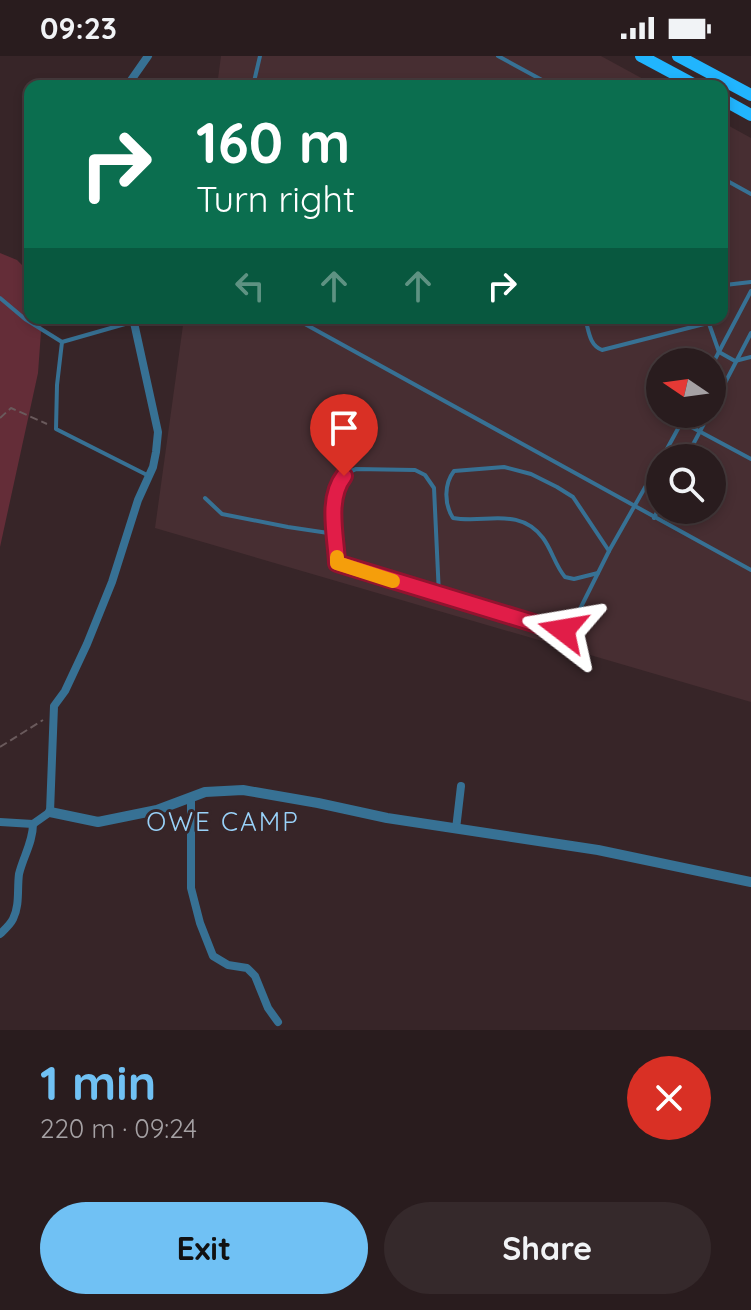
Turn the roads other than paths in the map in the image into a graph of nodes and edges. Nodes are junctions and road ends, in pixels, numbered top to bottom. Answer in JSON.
{"nodes":[{"id":1,"x":148,"y":56,"type":"edge"},
{"id":2,"x":260,"y":56,"type":"edge"},
{"id":3,"x":498,"y":56,"type":"edge"},
{"id":4,"x":641,"y":56,"type":"edge"},
{"id":5,"x":678,"y":56,"type":"edge"},
{"id":6,"x":131,"y":80,"type":"edge"},
{"id":7,"x":254,"y":80,"type":"edge"},
{"id":8,"x":542,"y":80,"type":"edge"},
{"id":9,"x":686,"y":80,"type":"edge"},
{"id":10,"x":723,"y":80,"type":"edge"},
{"id":11,"x":728,"y":83,"type":"edge"},
{"id":12,"x":751,"y":95,"type":"edge"},
{"id":13,"x":728,"y":102,"type":"edge"},
{"id":14,"x":751,"y":115,"type":"edge"},
{"id":15,"x":728,"y":181,"type":"edge"},
{"id":16,"x":751,"y":194,"type":"edge"},
{"id":17,"x":751,"y":282,"type":"edge"},
{"id":18,"x":728,"y":285,"type":"edge"},
{"id":19,"x":751,"y":291,"type":"edge"},
{"id":20,"x":0,"y":298,"type":"edge"},
{"id":21,"x":749,"y":300,"type":"edge"},
{"id":22,"x":24,"y":318,"type":"edge"},
{"id":23,"x":33,"y":324,"type":"edge"},
{"id":24,"x":120,"y":324,"type":"edge"},
{"id":25,"x":134,"y":324,"type":"edge"},
{"id":26,"x":305,"y":324,"type":"edge"},
{"id":27,"x":587,"y":324,"type":"edge"},
{"id":28,"x":697,"y":324,"type":"edge"},
{"id":29,"x":709,"y":324,"type":"edge"},
{"id":30,"x":751,"y":333,"type":"edge"},
{"id":31,"x":62,"y":342,"type":"junction"},
{"id":32,"x":718,"y":348,"type":"edge"},
{"id":33,"x":721,"y":348,"type":"edge"},
{"id":34,"x":726,"y":356,"type":"edge"},
{"id":35,"x":751,"y":357,"type":"edge"},
{"id":36,"x":735,"y":361,"type":"junction"},
{"id":37,"x":726,"y":379,"type":"edge"},
{"id":38,"x":693,"y":428,"type":"edge"},
{"id":39,"x":702,"y":428,"type":"edge"},
{"id":40,"x":700,"y":432,"type":"junction"},
{"id":41,"x":694,"y":444,"type":"edge"},
{"id":42,"x":751,"y":459,"type":"edge"},
{"id":43,"x":149,"y":476,"type":"junction"},
{"id":44,"x":646,"y":486,"type":"edge"},
{"id":45,"x":205,"y":498,"type":"dead end"},
{"id":46,"x":634,"y":507,"type":"junction"},
{"id":47,"x":646,"y":514,"type":"edge"},
{"id":48,"x":664,"y":524,"type":"edge"},
{"id":49,"x":335,"y":534,"type":"junction"},
{"id":50,"x":609,"y":551,"type":"junction"},
{"id":51,"x":751,"y":570,"type":"edge"},
{"id":52,"x":598,"y":573,"type":"junction"},
{"id":53,"x":439,"y":595,"type":"junction"},
{"id":54,"x":461,"y":786,"type":"dead end"},
{"id":55,"x":191,"y":797,"type":"junction"},
{"id":56,"x":50,"y":812,"type":"junction"},
{"id":57,"x":1,"y":824,"type":"edge"},
{"id":58,"x":33,"y":824,"type":"junction"},
{"id":59,"x":456,"y":829,"type":"junction"},
{"id":60,"x":751,"y":882,"type":"edge"},
{"id":61,"x":0,"y":934,"type":"edge"},
{"id":62,"x":278,"y":1022,"type":"dead end"}],
"edges":[{"from":1,"to":6,"type":"street"},
{"from":2,"to":7,"type":"lane"},
{"from":3,"to":8,"type":"lane"},
{"from":4,"to":9,"type":"main road"},
{"from":5,"to":10,"type":"main road"},
{"from":11,"to":12,"type":"main road"},
{"from":13,"to":14,"type":"main road"},
{"from":15,"to":16,"type":"lane"},
{"from":17,"to":18,"type":"lane"},
{"from":19,"to":21,"type":"lane"},
{"from":20,"to":22,"type":"lane"},
{"from":21,"to":33,"type":"lane"},
{"from":23,"to":31,"type":"lane"},
{"from":24,"to":31,"type":"lane"},
{"from":25,"to":43,"type":"street"},
{"from":26,"to":46,"type":"lane"},
{"from":27,"to":28,"type":"lane"},
{"from":29,"to":32,"type":"lane"},
{"from":30,"to":36,"type":"lane"},
{"from":31,"to":43,"type":"lane"},
{"from":34,"to":36,"type":"lane"},
{"from":35,"to":36,"type":"lane"},
{"from":36,"to":37,"type":"lane"},
{"from":38,"to":40,"type":"lane"},
{"from":39,"to":40,"type":"lane"},
{"from":40,"to":41,"type":"lane"},
{"from":40,"to":42,"type":"lane"},
{"from":43,"to":56,"type":"street"},
{"from":44,"to":46,"type":"lane"},
{"from":45,"to":49,"type":"lane"},
{"from":46,"to":47,"type":"lane"},
{"from":46,"to":50,"type":"lane"},
{"from":48,"to":51,"type":"lane"},
{"from":49,"to":53,"type":"lane"},
{"from":49,"to":53,"type":"lane"},
{"from":50,"to":52,"type":"lane"},
{"from":50,"to":52,"type":"lane"},
{"from":52,"to":53,"type":"lane"},
{"from":54,"to":59,"type":"street"},
{"from":55,"to":56,"type":"street"},
{"from":55,"to":59,"type":"street"},
{"from":55,"to":62,"type":"street"},
{"from":56,"to":58,"type":"street"},
{"from":57,"to":58,"type":"street"},
{"from":58,"to":61,"type":"street"},
{"from":59,"to":60,"type":"street"}]}
